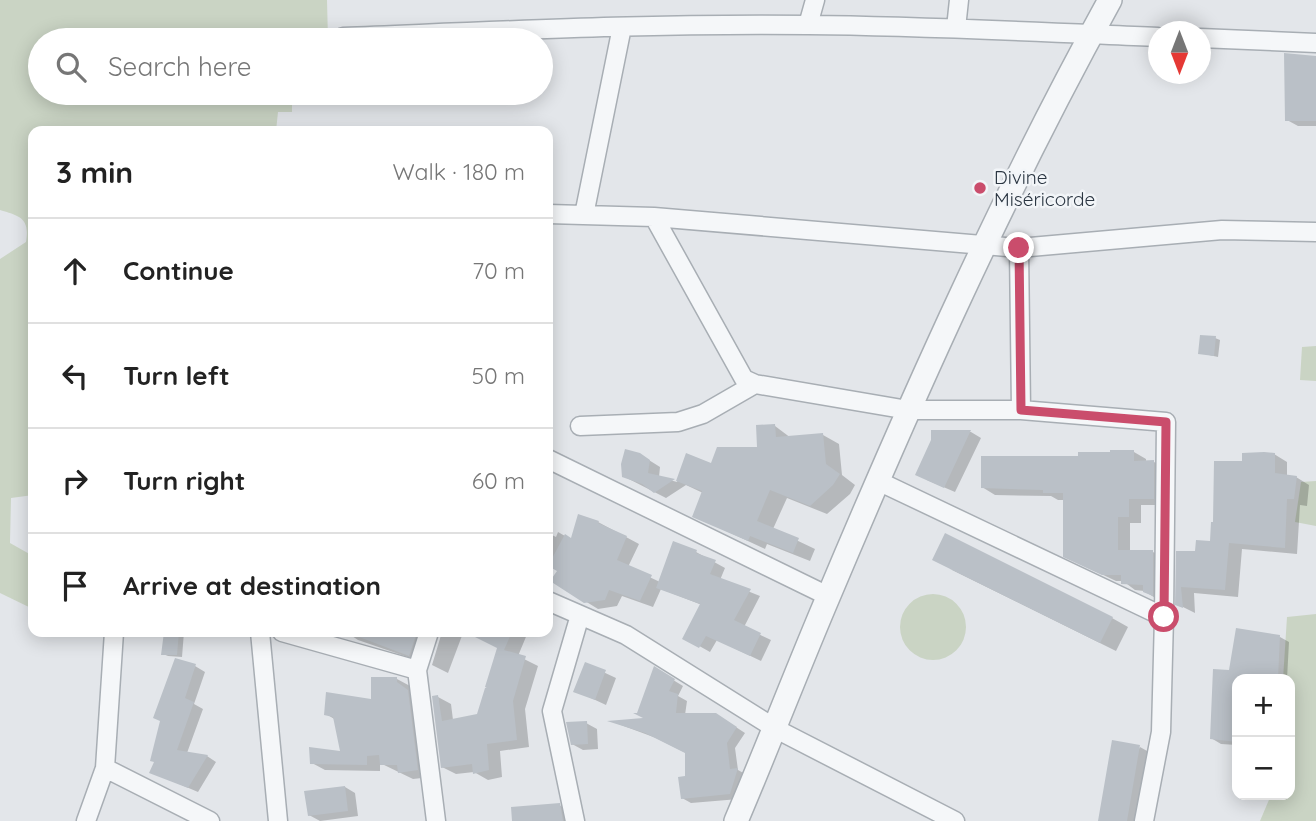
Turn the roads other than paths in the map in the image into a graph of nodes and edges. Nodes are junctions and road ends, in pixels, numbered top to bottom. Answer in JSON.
{"nodes":[{"id":1,"x":815,"y":0,"type":"edge"},
{"id":2,"x":959,"y":0,"type":"edge"},
{"id":3,"x":1110,"y":0,"type":"edge"},
{"id":4,"x":807,"y":25,"type":"junction"},
{"id":5,"x":622,"y":27,"type":"junction"},
{"id":6,"x":956,"y":28,"type":"junction"},
{"id":7,"x":553,"y":29,"type":"edge"},
{"id":8,"x":1092,"y":34,"type":"junction"},
{"id":9,"x":1148,"y":37,"type":"edge"},
{"id":10,"x":1211,"y":38,"type":"edge"},
{"id":11,"x":1316,"y":43,"type":"edge"},
{"id":12,"x":553,"y":214,"type":"edge"},
{"id":13,"x":584,"y":215,"type":"junction"},
{"id":14,"x":654,"y":217,"type":"junction"},
{"id":15,"x":1316,"y":232,"type":"edge"},
{"id":16,"x":984,"y":245,"type":"junction"},
{"id":17,"x":1019,"y":248,"type":"junction"},
{"id":18,"x":755,"y":384,"type":"junction"},
{"id":19,"x":908,"y":410,"type":"junction"},
{"id":20,"x":1021,"y":410,"type":"junction"},
{"id":21,"x":580,"y":426,"type":"dead end"},
{"id":22,"x":553,"y":461,"type":"edge"},
{"id":23,"x":878,"y":481,"type":"junction"},
{"id":24,"x":828,"y":596,"type":"junction"},
{"id":25,"x":553,"y":602,"type":"edge"},
{"id":26,"x":580,"y":615,"type":"junction"},
{"id":27,"x":1164,"y":617,"type":"junction"},
{"id":28,"x":114,"y":637,"type":"edge"},
{"id":29,"x":260,"y":637,"type":"edge"},
{"id":30,"x":300,"y":637,"type":"edge"},
{"id":31,"x":427,"y":637,"type":"edge"},
{"id":32,"x":417,"y":670,"type":"junction"},
{"id":33,"x":776,"y":729,"type":"junction"},
{"id":34,"x":105,"y":768,"type":"junction"},
{"id":35,"x":86,"y":821,"type":"edge"},
{"id":36,"x":210,"y":821,"type":"edge"},
{"id":37,"x":278,"y":821,"type":"edge"},
{"id":38,"x":436,"y":821,"type":"edge"},
{"id":39,"x":575,"y":821,"type":"edge"},
{"id":40,"x":736,"y":821,"type":"edge"},
{"id":41,"x":955,"y":821,"type":"edge"},
{"id":42,"x":1144,"y":821,"type":"edge"}],
"edges":[{"from":1,"to":4,"type":"street"},
{"from":2,"to":6,"type":"street"},
{"from":3,"to":8,"type":"street"},
{"from":4,"to":5,"type":"street"},
{"from":4,"to":6,"type":"street"},
{"from":5,"to":7,"type":"street"},
{"from":5,"to":13,"type":"street"},
{"from":6,"to":8,"type":"street"},
{"from":8,"to":9,"type":"street"},
{"from":8,"to":16,"type":"street"},
{"from":10,"to":11,"type":"street"},
{"from":12,"to":13,"type":"street"},
{"from":13,"to":14,"type":"street"},
{"from":14,"to":16,"type":"street"},
{"from":14,"to":18,"type":"street"},
{"from":15,"to":17,"type":"street"},
{"from":16,"to":17,"type":"street"},
{"from":16,"to":19,"type":"street"},
{"from":17,"to":20,"type":"street"},
{"from":18,"to":19,"type":"street"},
{"from":18,"to":21,"type":"street"},
{"from":19,"to":20,"type":"street"},
{"from":19,"to":23,"type":"street"},
{"from":20,"to":27,"type":"street"},
{"from":22,"to":24,"type":"street"},
{"from":23,"to":24,"type":"street"},
{"from":23,"to":27,"type":"street"},
{"from":24,"to":33,"type":"street"},
{"from":25,"to":26,"type":"street"},
{"from":26,"to":33,"type":"street"},
{"from":26,"to":39,"type":"street"},
{"from":27,"to":42,"type":"street"},
{"from":28,"to":34,"type":"street"},
{"from":29,"to":37,"type":"street"},
{"from":30,"to":32,"type":"street"},
{"from":31,"to":32,"type":"street"},
{"from":32,"to":38,"type":"street"},
{"from":33,"to":40,"type":"street"},
{"from":33,"to":41,"type":"street"},
{"from":34,"to":35,"type":"street"},
{"from":34,"to":36,"type":"street"}]}
